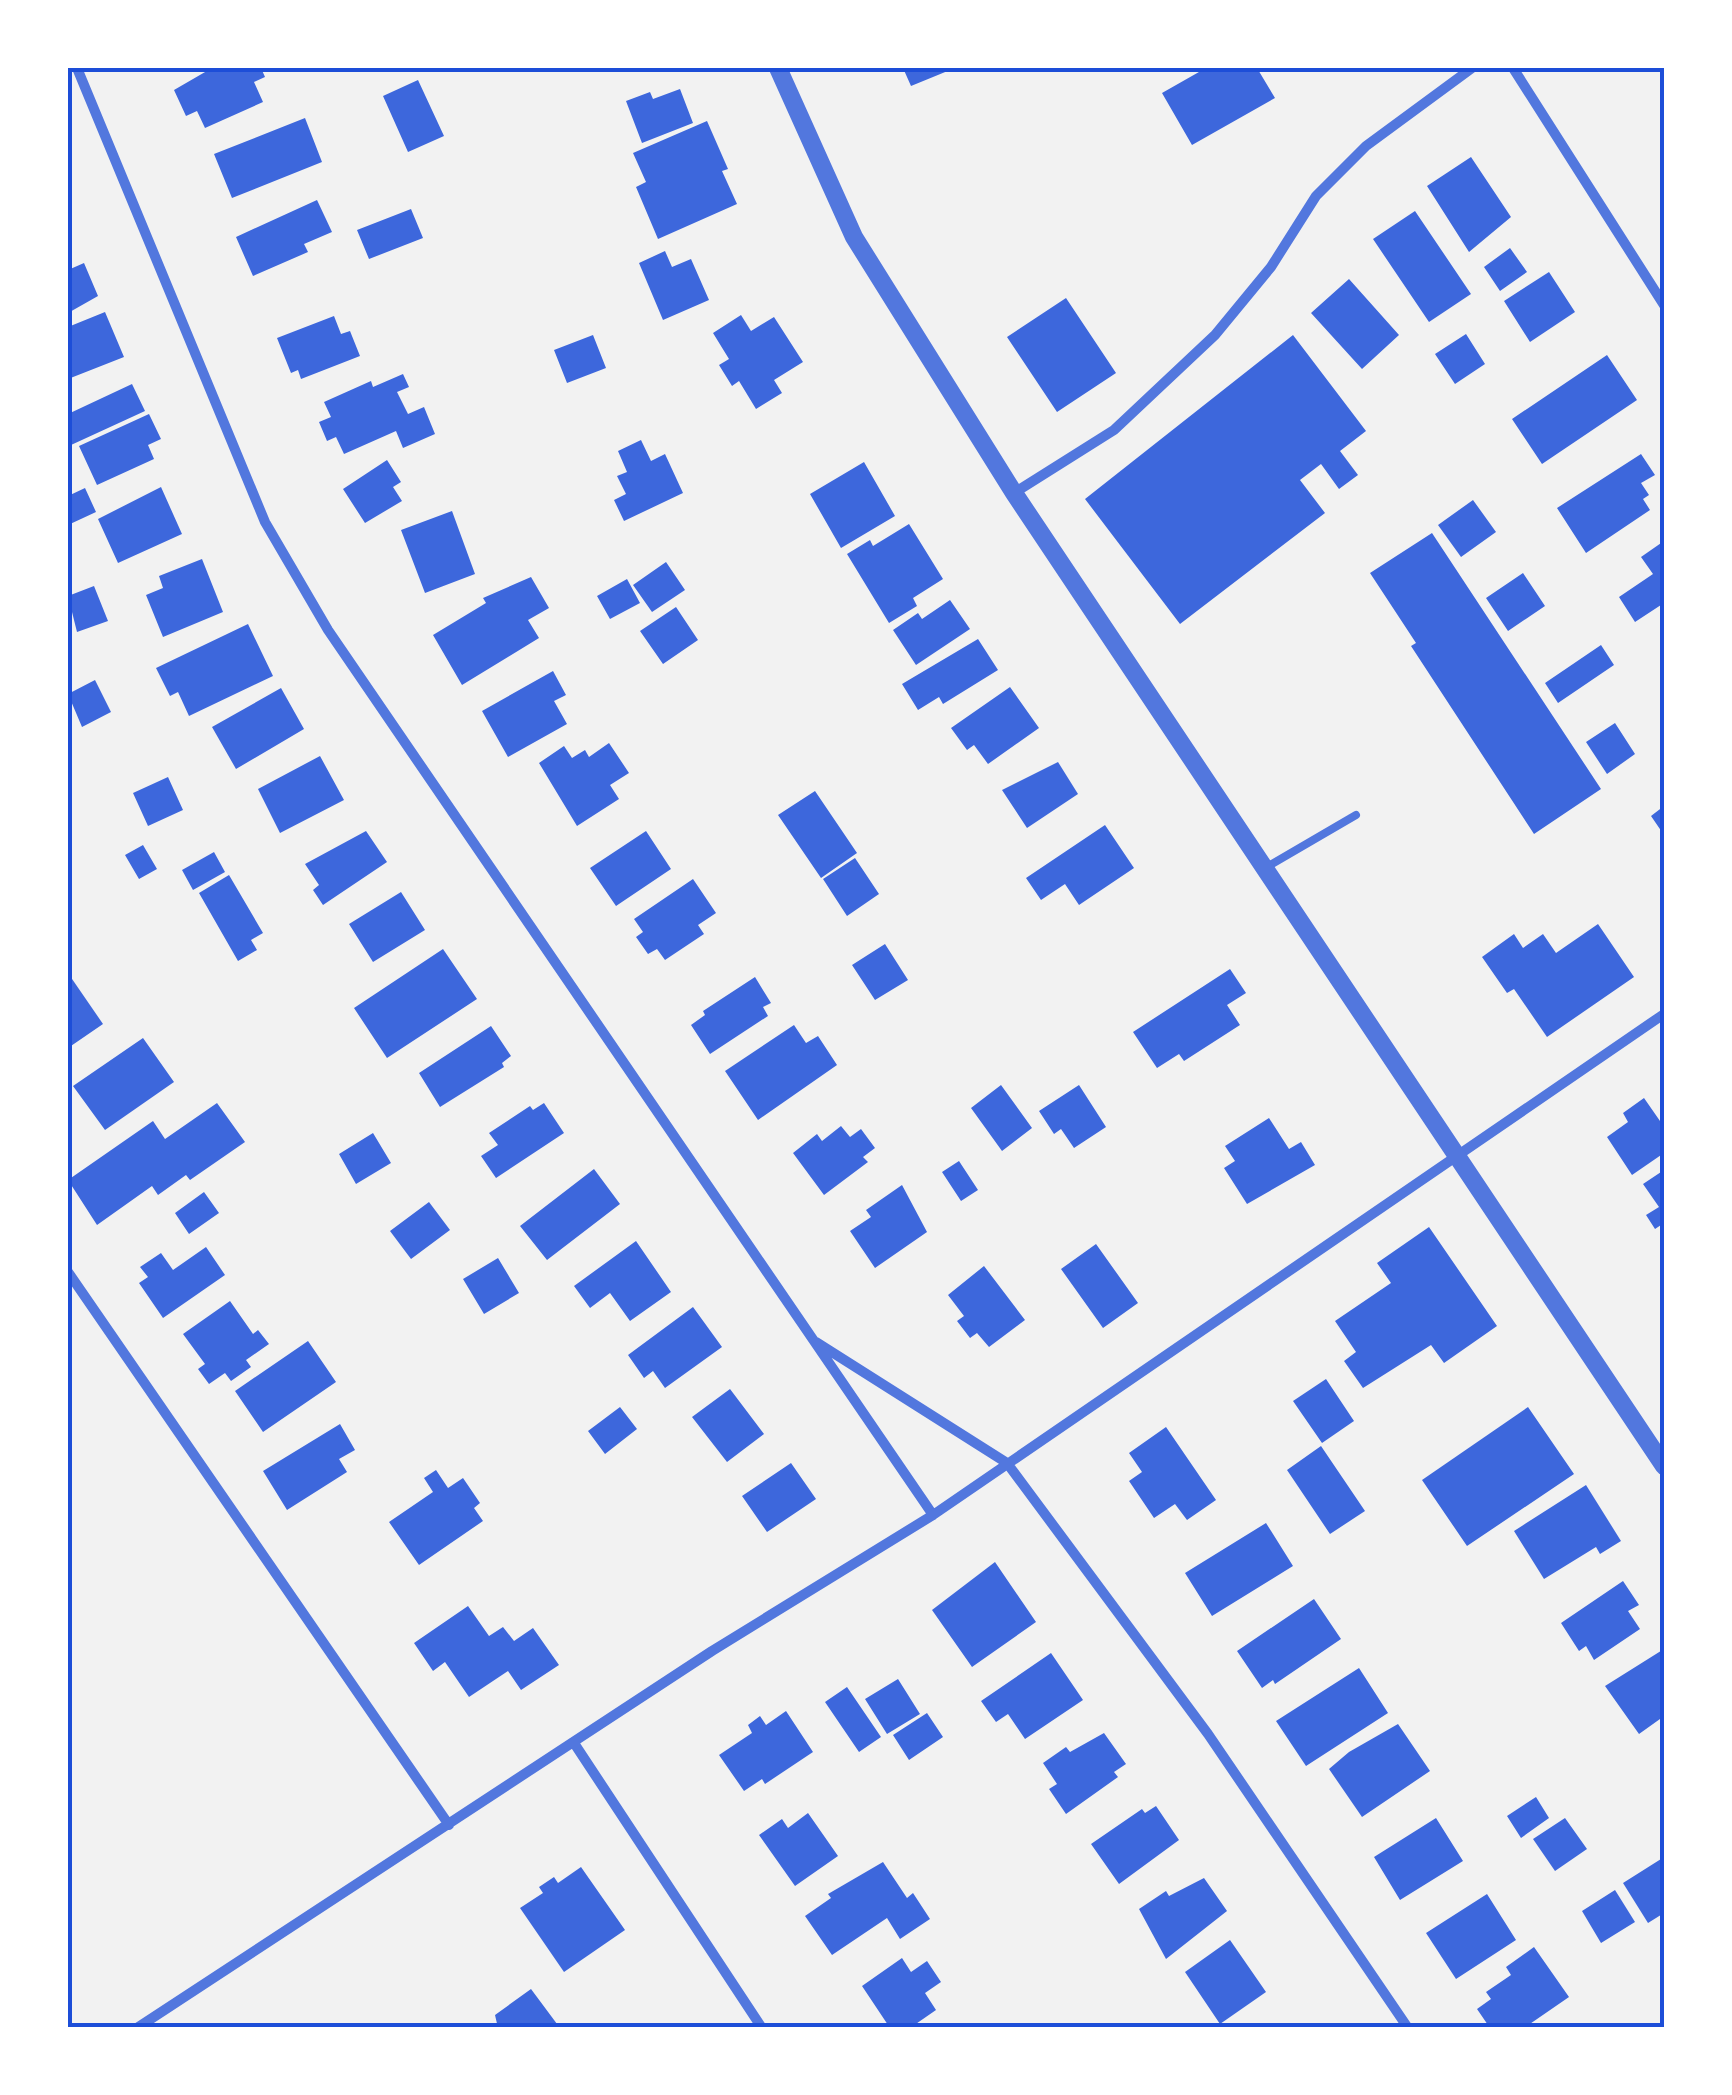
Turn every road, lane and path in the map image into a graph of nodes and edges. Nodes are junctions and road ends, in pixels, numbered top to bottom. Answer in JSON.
{"nodes":[{"id":1,"x":77,"y":68,"type":"edge"},
{"id":2,"x":778,"y":68,"type":"edge"},
{"id":3,"x":1472,"y":68,"type":"edge"},
{"id":4,"x":1512,"y":68,"type":"edge"},
{"id":5,"x":1664,"y":305,"type":"edge"},
{"id":6,"x":1014,"y":492,"type":"junction"},
{"id":7,"x":1356,"y":816,"type":"dead end"},
{"id":8,"x":1265,"y":868,"type":"junction"},
{"id":9,"x":1664,"y":1014,"type":"edge"},
{"id":10,"x":1456,"y":1155,"type":"junction"},
{"id":11,"x":68,"y":1272,"type":"edge"},
{"id":12,"x":810,"y":1338,"type":"junction"},
{"id":13,"x":1008,"y":1463,"type":"junction"},
{"id":14,"x":1664,"y":1466,"type":"edge"},
{"id":15,"x":933,"y":1514,"type":"junction"},
{"id":16,"x":574,"y":1743,"type":"junction"},
{"id":17,"x":450,"y":1825,"type":"junction"},
{"id":18,"x":137,"y":2028,"type":"edge"},
{"id":19,"x":762,"y":2028,"type":"edge"},
{"id":20,"x":1408,"y":2028,"type":"edge"}],
"edges":[{"from":1,"to":12,"type":"street"},
{"from":2,"to":6,"type":"street"},
{"from":3,"to":6,"type":"street"},
{"from":4,"to":5,"type":"street"},
{"from":6,"to":8,"type":"street"},
{"from":7,"to":8,"type":"lane"},
{"from":8,"to":10,"type":"street"},
{"from":9,"to":10,"type":"street"},
{"from":10,"to":13,"type":"street"},
{"from":10,"to":14,"type":"street"},
{"from":11,"to":17,"type":"street"},
{"from":12,"to":13,"type":"street"},
{"from":12,"to":15,"type":"street"},
{"from":13,"to":15,"type":"street"},
{"from":13,"to":20,"type":"street"},
{"from":15,"to":16,"type":"street"},
{"from":16,"to":17,"type":"street"},
{"from":16,"to":19,"type":"street"},
{"from":17,"to":18,"type":"street"}]}
